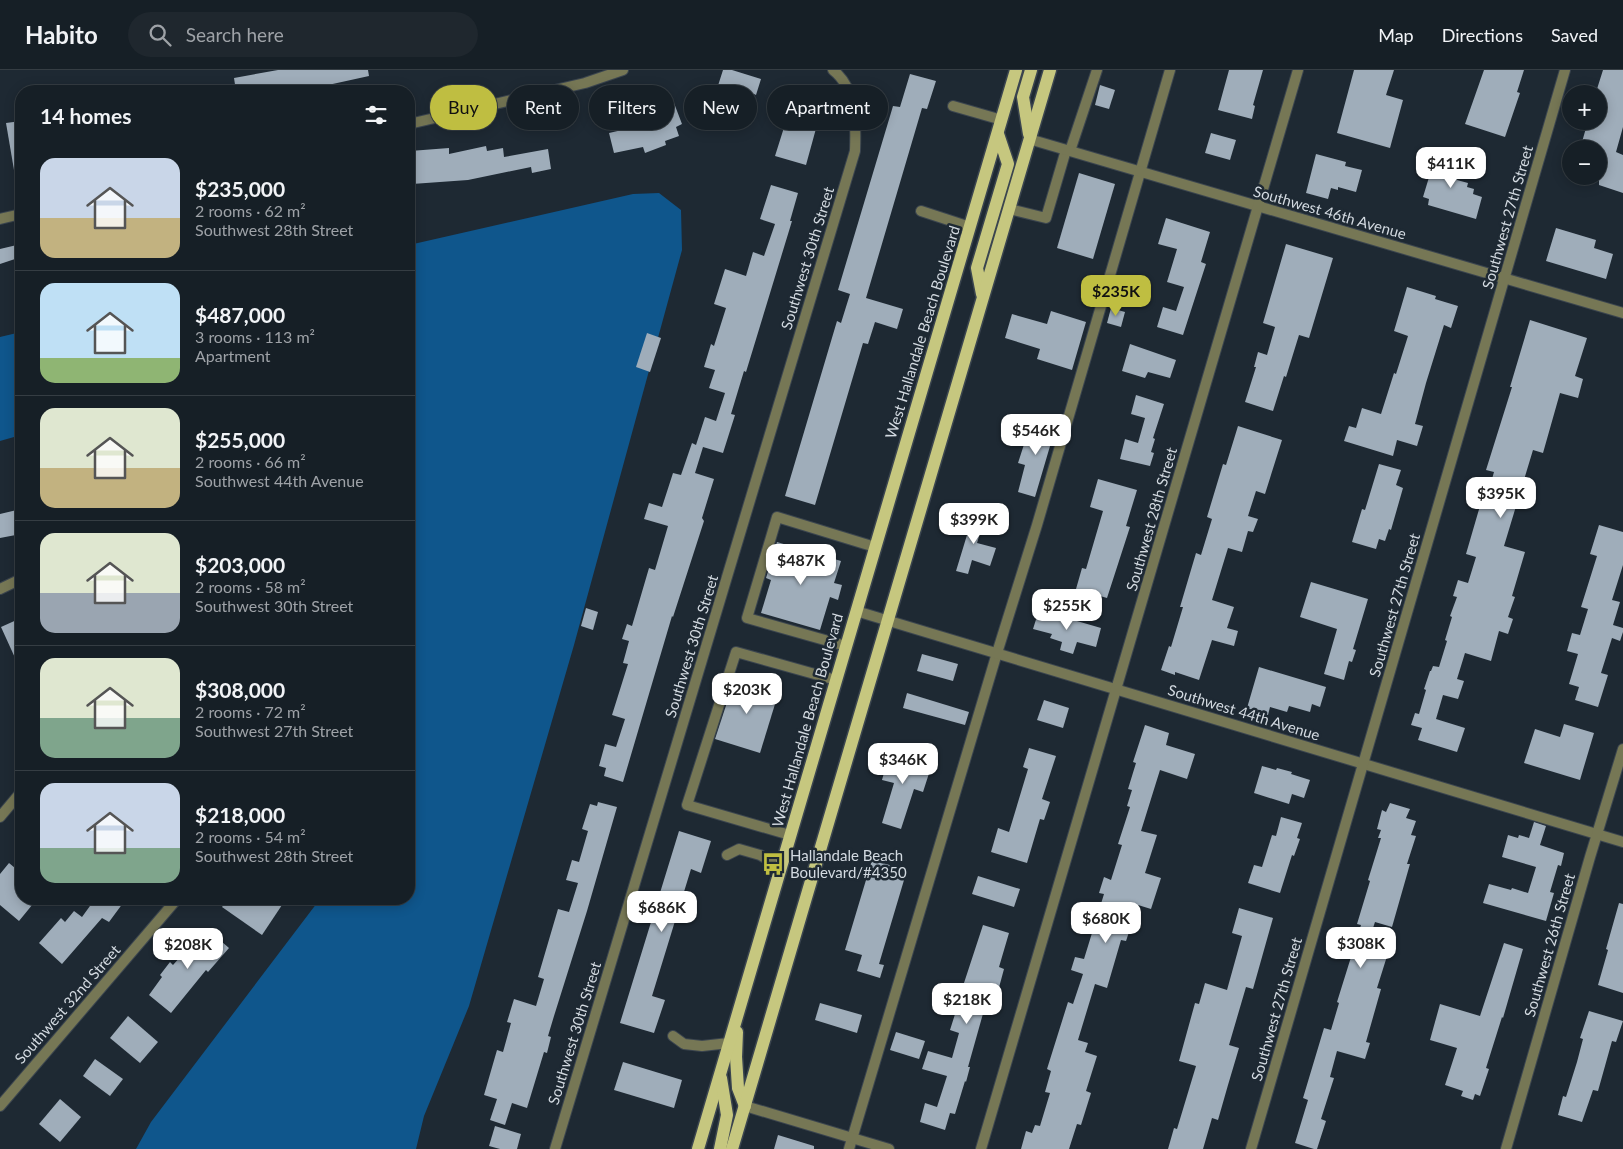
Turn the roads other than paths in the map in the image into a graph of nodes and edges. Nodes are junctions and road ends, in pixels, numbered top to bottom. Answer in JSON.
{"nodes":[{"id":1,"x":623,"y":70,"type":"edge"},
{"id":2,"x":833,"y":70,"type":"edge"},
{"id":3,"x":1016,"y":70,"type":"edge"},
{"id":4,"x":1031,"y":70,"type":"edge"},
{"id":5,"x":1050,"y":70,"type":"edge"},
{"id":6,"x":1097,"y":70,"type":"edge"},
{"id":7,"x":1170,"y":70,"type":"edge"},
{"id":8,"x":1298,"y":70,"type":"edge"},
{"id":9,"x":1565,"y":70,"type":"edge"},
{"id":10,"x":953,"y":106,"type":"dead end"},
{"id":11,"x":1002,"y":120,"type":"junction"},
{"id":12,"x":415,"y":123,"type":"edge"},
{"id":13,"x":998,"y":134,"type":"junction"},
{"id":14,"x":1029,"y":139,"type":"junction"},
{"id":15,"x":1068,"y":150,"type":"junction"},
{"id":16,"x":1139,"y":171,"type":"junction"},
{"id":17,"x":1258,"y":206,"type":"junction"},
{"id":18,"x":1009,"y":209,"type":"junction"},
{"id":19,"x":921,"y":211,"type":"dead end"},
{"id":20,"x":15,"y":215,"type":"edge"},
{"id":21,"x":0,"y":219,"type":"edge"},
{"id":22,"x":970,"y":226,"type":"junction"},
{"id":23,"x":1505,"y":279,"type":"junction"},
{"id":24,"x":983,"y":296,"type":"junction"},
{"id":25,"x":1623,"y":313,"type":"edge"},
{"id":26,"x":875,"y":547,"type":"junction"},
{"id":27,"x":15,"y":582,"type":"edge"},
{"id":28,"x":0,"y":589,"type":"edge"},
{"id":29,"x":856,"y":611,"type":"junction"},
{"id":30,"x":887,"y":620,"type":"junction"},
{"id":31,"x":846,"y":646,"type":"junction"},
{"id":32,"x":996,"y":654,"type":"junction"},
{"id":33,"x":836,"y":680,"type":"junction"},
{"id":34,"x":1116,"y":689,"type":"junction"},
{"id":35,"x":1623,"y":749,"type":"edge"},
{"id":36,"x":1364,"y":763,"type":"junction"},
{"id":37,"x":15,"y":799,"type":"edge"},
{"id":38,"x":0,"y":817,"type":"edge"},
{"id":39,"x":1597,"y":834,"type":"junction"},
{"id":40,"x":790,"y":835,"type":"junction"},
{"id":41,"x":1623,"y":842,"type":"edge"},
{"id":42,"x":727,"y":854,"type":"dead end"},
{"id":43,"x":781,"y":867,"type":"junction"},
{"id":44,"x":172,"y":905,"type":"edge"},
{"id":45,"x":738,"y":1012,"type":"junction"},
{"id":46,"x":673,"y":1036,"type":"dead end"},
{"id":47,"x":729,"y":1043,"type":"junction"},
{"id":48,"x":720,"y":1073,"type":"junction"},
{"id":49,"x":0,"y":1106,"type":"edge"},
{"id":50,"x":745,"y":1106,"type":"junction"},
{"id":51,"x":852,"y":1138,"type":"junction"},
{"id":52,"x":555,"y":1149,"type":"edge"},
{"id":53,"x":698,"y":1149,"type":"edge"},
{"id":54,"x":720,"y":1149,"type":"edge"},
{"id":55,"x":732,"y":1149,"type":"edge"},
{"id":56,"x":849,"y":1149,"type":"edge"},
{"id":57,"x":889,"y":1149,"type":"edge"},
{"id":58,"x":981,"y":1149,"type":"edge"},
{"id":59,"x":1251,"y":1149,"type":"edge"},
{"id":60,"x":1506,"y":1149,"type":"edge"}],
"edges":[{"from":1,"to":12,"type":"street"},
{"from":2,"to":52,"type":"street","name":"Southwest 30th Street"},
{"from":3,"to":11,"type":"main road","name":"West Hallandale Beach Boulevard"},
{"from":4,"to":14,"type":"main road"},
{"from":5,"to":14,"type":"main road"},
{"from":6,"to":15,"type":"street"},
{"from":7,"to":16,"type":"street"},
{"from":8,"to":17,"type":"street","name":"Southwest 28th Street"},
{"from":9,"to":23,"type":"street","name":"Southwest 27th Street"},
{"from":10,"to":11,"type":"street"},
{"from":11,"to":13,"type":"main road","name":"West Hallandale Beach Boulevard"},
{"from":13,"to":22,"type":"main road","name":"West Hallandale Beach Boulevard"},
{"from":13,"to":24,"type":"main road"},
{"from":14,"to":15,"type":"street","name":"Southwest 46th Avenue"},
{"from":14,"to":18,"type":"main road"},
{"from":15,"to":16,"type":"street","name":"Southwest 46th Avenue"},
{"from":15,"to":18,"type":"street"},
{"from":16,"to":17,"type":"street","name":"Southwest 46th Avenue"},
{"from":16,"to":32,"type":"street"},
{"from":17,"to":23,"type":"street","name":"Southwest 46th Avenue"},
{"from":17,"to":34,"type":"street","name":"Southwest 28th Street"},
{"from":18,"to":24,"type":"main road"},
{"from":19,"to":22,"type":"street"},
{"from":20,"to":21,"type":"street"},
{"from":22,"to":26,"type":"main road","name":"West Hallandale Beach Boulevard"},
{"from":23,"to":25,"type":"street","name":"Southwest 46th Avenue"},
{"from":23,"to":36,"type":"street","name":"Southwest 27th Street"},
{"from":24,"to":30,"type":"main road"},
{"from":26,"to":29,"type":"main road","name":"West Hallandale Beach Boulevard"},
{"from":26,"to":31,"type":"street"},
{"from":27,"to":28,"type":"street"},
{"from":29,"to":30,"type":"street","name":"Southwest 44th Avenue"},
{"from":29,"to":31,"type":"main road","name":"West Hallandale Beach Boulevard"},
{"from":30,"to":32,"type":"street","name":"Southwest 44th Avenue"},
{"from":30,"to":50,"type":"main road"},
{"from":31,"to":33,"type":"main road","name":"West Hallandale Beach Boulevard"},
{"from":32,"to":34,"type":"street","name":"Southwest 44th Avenue"},
{"from":32,"to":51,"type":"street"},
{"from":33,"to":40,"type":"main road","name":"West Hallandale Beach Boulevard"},
{"from":33,"to":40,"type":"street"},
{"from":34,"to":36,"type":"street","name":"Southwest 44th Avenue"},
{"from":34,"to":58,"type":"street","name":"Southwest 28th Street"},
{"from":35,"to":39,"type":"street","name":"Southwest 26th Street"},
{"from":36,"to":39,"type":"street","name":"Southwest 44th Avenue"},
{"from":36,"to":59,"type":"street","name":"Southwest 27th Street"},
{"from":37,"to":38,"type":"street"},
{"from":39,"to":41,"type":"street","name":"Southwest 44th Avenue"},
{"from":39,"to":60,"type":"street","name":"Southwest 26th Street"},
{"from":40,"to":43,"type":"main road","name":"West Hallandale Beach Boulevard"},
{"from":42,"to":43,"type":"street"},
{"from":43,"to":45,"type":"main road","name":"West Hallandale Beach Boulevard"},
{"from":44,"to":49,"type":"street","name":"Southwest 32nd Street"},
{"from":45,"to":47,"type":"main road","name":"West Hallandale Beach Boulevard"},
{"from":45,"to":50,"type":"main road"},
{"from":46,"to":47,"type":"street"},
{"from":47,"to":48,"type":"main road","name":"West Hallandale Beach Boulevard"},
{"from":48,"to":53,"type":"main road","name":"West Hallandale Beach Boulevard"},
{"from":48,"to":54,"type":"main road"},
{"from":50,"to":51,"type":"street"},
{"from":50,"to":55,"type":"main road"},
{"from":51,"to":56,"type":"street"},
{"from":51,"to":57,"type":"street"}]}
